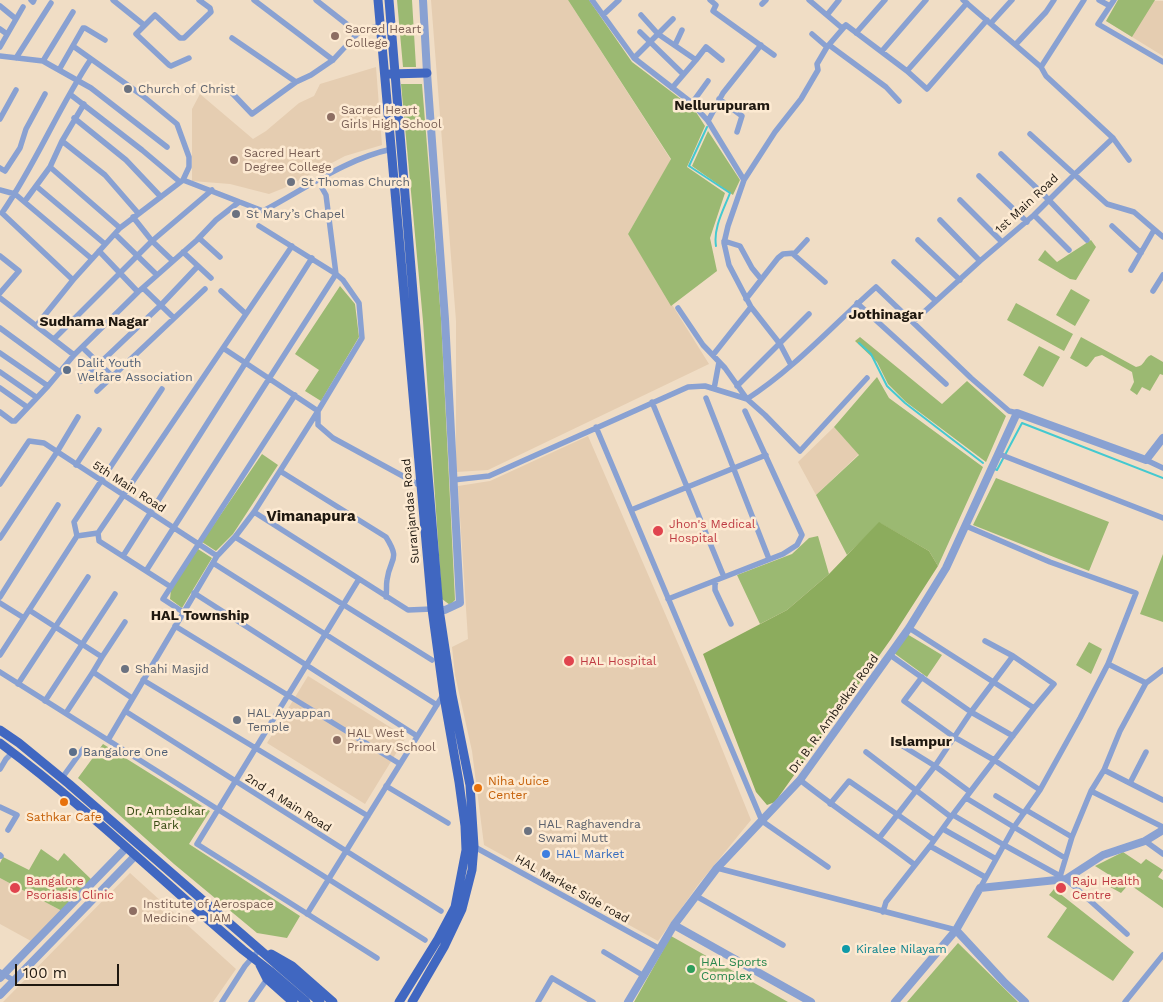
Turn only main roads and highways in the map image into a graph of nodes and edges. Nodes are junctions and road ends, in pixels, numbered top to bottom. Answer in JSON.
{"nodes":[{"id":1,"x":378,"y":0,"type":"edge"},
{"id":2,"x":389,"y":0,"type":"edge"},
{"id":3,"x":385,"y":73,"type":"junction"},
{"id":4,"x":427,"y":73,"type":"road end"},
{"id":5,"x":395,"y":74,"type":"junction"},
{"id":6,"x":435,"y":609,"type":"junction"},
{"id":7,"x":0,"y":730,"type":"edge"},
{"id":8,"x":0,"y":743,"type":"edge"},
{"id":9,"x":470,"y":845,"type":"junction"},
{"id":10,"x":257,"y":956,"type":"junction"},
{"id":11,"x":293,"y":1002,"type":"edge"},
{"id":12,"x":306,"y":1002,"type":"edge"},
{"id":13,"x":320,"y":1002,"type":"edge"},
{"id":14,"x":333,"y":1002,"type":"edge"},
{"id":15,"x":399,"y":1002,"type":"edge"},
{"id":16,"x":412,"y":1002,"type":"edge"}],
"edges":[{"from":1,"to":3,"type":"main road","name":"Suranjandas Road"},
{"from":2,"to":5,"type":"main road","name":"Suranjandas Road"},
{"from":3,"to":5,"type":"main road"},
{"from":3,"to":6,"type":"main road","name":"Suranjandas Road"},
{"from":4,"to":5,"type":"main road"},
{"from":5,"to":6,"type":"main road","name":"Suranjandas Road"},
{"from":6,"to":9,"type":"main road","name":"Suranjandas Road"},
{"from":7,"to":10,"type":"main road"},
{"from":8,"to":10,"type":"main road"},
{"from":9,"to":15,"type":"main road","name":"Suranjandas Road"},
{"from":9,"to":16,"type":"main road","name":"Suranjandas Road"},
{"from":10,"to":11,"type":"main road"},
{"from":10,"to":12,"type":"main road"},
{"from":10,"to":13,"type":"main road"},
{"from":10,"to":14,"type":"main road"}]}
